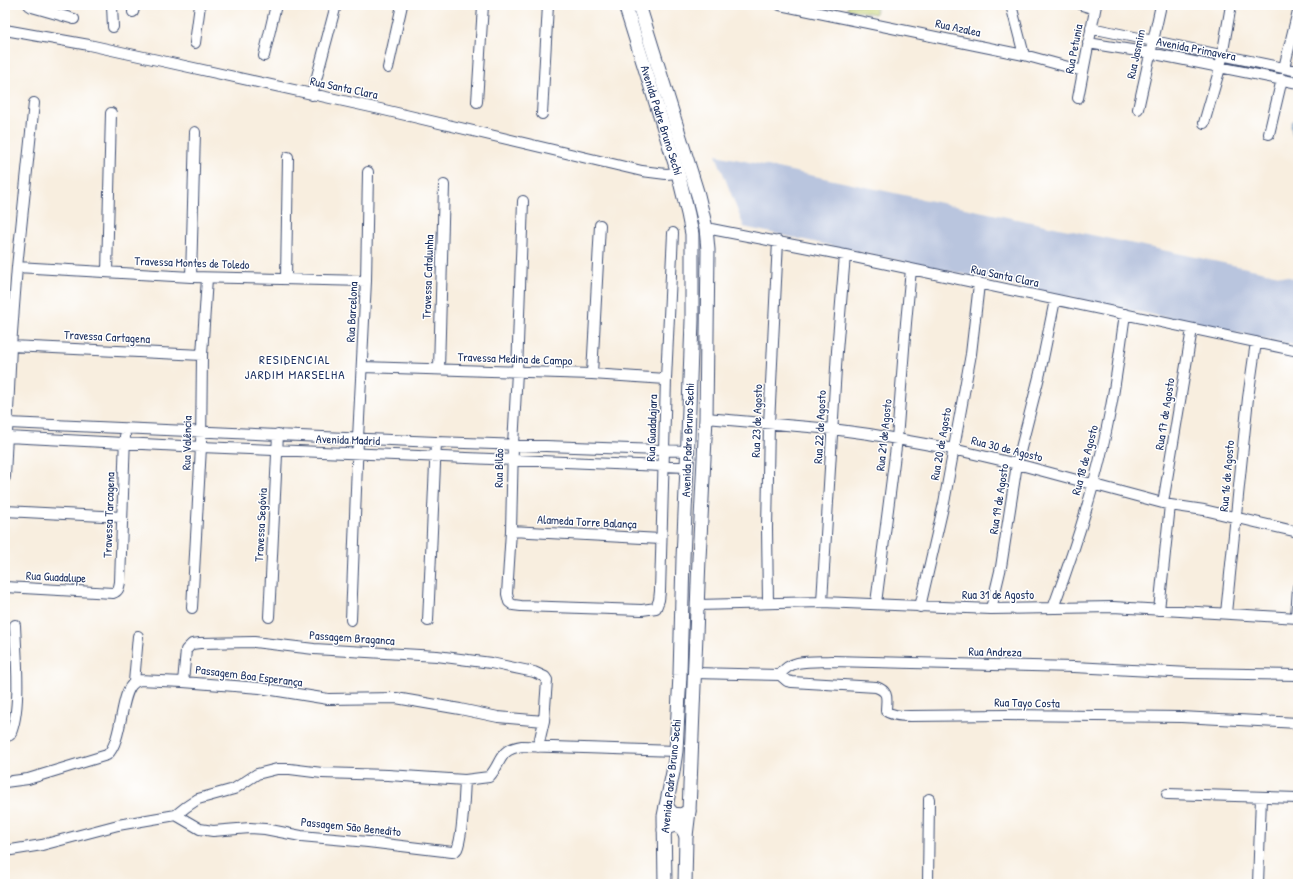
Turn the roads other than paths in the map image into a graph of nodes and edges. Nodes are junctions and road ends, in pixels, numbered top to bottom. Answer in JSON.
{"nodes":[{"id":1,"x":28,"y":5,"type":"edge"},
{"id":2,"x":112,"y":5,"type":"edge"},
{"id":3,"x":200,"y":5,"type":"edge"},
{"id":4,"x":276,"y":5,"type":"edge"},
{"id":5,"x":336,"y":5,"type":"edge"},
{"id":6,"x":402,"y":5,"type":"edge"},
{"id":7,"x":483,"y":5,"type":"edge"},
{"id":8,"x":548,"y":5,"type":"edge"},
{"id":9,"x":625,"y":5,"type":"edge"},
{"id":10,"x":639,"y":5,"type":"edge"},
{"id":11,"x":780,"y":5,"type":"edge"},
{"id":12,"x":1011,"y":5,"type":"edge"},
{"id":13,"x":1082,"y":5,"type":"edge"},
{"id":14,"x":1161,"y":5,"type":"edge"},
{"id":15,"x":1231,"y":5,"type":"edge"},
{"id":16,"x":1096,"y":7,"type":"edge"},
{"id":17,"x":1298,"y":11,"type":"edge"},
{"id":18,"x":74,"y":19,"type":"dead end"},
{"id":19,"x":113,"y":27,"type":"dead end"},
{"id":20,"x":1091,"y":28,"type":"junction"},
{"id":21,"x":5,"y":30,"type":"edge"},
{"id":22,"x":1152,"y":41,"type":"junction"},
{"id":23,"x":195,"y":43,"type":"dead end"},
{"id":24,"x":1088,"y":43,"type":"junction"},
{"id":25,"x":1150,"y":53,"type":"junction"},
{"id":26,"x":1024,"y":55,"type":"junction"},
{"id":27,"x":264,"y":56,"type":"dead end"},
{"id":28,"x":1222,"y":56,"type":"junction"},
{"id":29,"x":388,"y":68,"type":"dead end"},
{"id":30,"x":1220,"y":68,"type":"junction"},
{"id":31,"x":1284,"y":68,"type":"junction"},
{"id":32,"x":1083,"y":71,"type":"junction"},
{"id":33,"x":1298,"y":71,"type":"edge"},
{"id":34,"x":1282,"y":79,"type":"junction"},
{"id":35,"x":1298,"y":83,"type":"edge"},
{"id":36,"x":312,"y":95,"type":"junction"},
{"id":37,"x":1078,"y":98,"type":"dead end"},
{"id":38,"x":477,"y":102,"type":"dead end"},
{"id":39,"x":34,"y":103,"type":"dead end"},
{"id":40,"x":1138,"y":109,"type":"dead end"},
{"id":41,"x":111,"y":112,"type":"dead end"},
{"id":42,"x":542,"y":114,"type":"dead end"},
{"id":43,"x":1204,"y":123,"type":"dead end"},
{"id":44,"x":195,"y":132,"type":"dead end"},
{"id":45,"x":1269,"y":134,"type":"dead end"},
{"id":46,"x":288,"y":157,"type":"dead end"},
{"id":47,"x":368,"y":172,"type":"dead end"},
{"id":48,"x":678,"y":173,"type":"junction"},
{"id":49,"x":444,"y":185,"type":"dead end"},
{"id":50,"x":523,"y":201,"type":"dead end"},
{"id":51,"x":600,"y":225,"type":"dead end"},
{"id":52,"x":706,"y":228,"type":"junction"},
{"id":53,"x":674,"y":233,"type":"dead end"},
{"id":54,"x":778,"y":241,"type":"junction"},
{"id":55,"x":845,"y":255,"type":"junction"},
{"id":56,"x":17,"y":267,"type":"junction"},
{"id":57,"x":911,"y":269,"type":"junction"},
{"id":58,"x":107,"y":272,"type":"junction"},
{"id":59,"x":191,"y":277,"type":"junction"},
{"id":60,"x":207,"y":278,"type":"junction"},
{"id":61,"x":286,"y":279,"type":"junction"},
{"id":62,"x":366,"y":281,"type":"junction"},
{"id":63,"x":979,"y":284,"type":"junction"},
{"id":64,"x":1055,"y":300,"type":"junction"},
{"id":65,"x":1125,"y":314,"type":"junction"},
{"id":66,"x":1192,"y":329,"type":"junction"},
{"id":67,"x":1256,"y":342,"type":"junction"},
{"id":68,"x":11,"y":346,"type":"junction"},
{"id":69,"x":1298,"y":351,"type":"edge"},
{"id":70,"x":202,"y":355,"type":"junction"},
{"id":71,"x":362,"y":367,"type":"junction"},
{"id":72,"x":439,"y":369,"type":"junction"},
{"id":73,"x":517,"y":372,"type":"junction"},
{"id":74,"x":592,"y":374,"type":"junction"},
{"id":75,"x":666,"y":379,"type":"junction"},
{"id":76,"x":706,"y":418,"type":"junction"},
{"id":77,"x":8,"y":423,"type":"junction"},
{"id":78,"x":769,"y":424,"type":"junction"},
{"id":79,"x":125,"y":428,"type":"junction"},
{"id":80,"x":832,"y":429,"type":"junction"},
{"id":81,"x":200,"y":431,"type":"junction"},
{"id":82,"x":278,"y":434,"type":"junction"},
{"id":83,"x":7,"y":437,"type":"junction"},
{"id":84,"x":358,"y":438,"type":"junction"},
{"id":85,"x":897,"y":439,"type":"junction"},
{"id":86,"x":436,"y":442,"type":"junction"},
{"id":87,"x":125,"y":443,"type":"junction"},
{"id":88,"x":513,"y":445,"type":"junction"},
{"id":89,"x":201,"y":447,"type":"junction"},
{"id":90,"x":953,"y":449,"type":"junction"},
{"id":91,"x":278,"y":450,"type":"junction"},
{"id":92,"x":665,"y":450,"type":"junction"},
{"id":93,"x":688,"y":451,"type":"junction"},
{"id":94,"x":357,"y":453,"type":"junction"},
{"id":95,"x":436,"y":457,"type":"junction"},
{"id":96,"x":513,"y":459,"type":"junction"},
{"id":97,"x":1017,"y":464,"type":"junction"},
{"id":98,"x":664,"y":466,"type":"junction"},
{"id":99,"x":687,"y":467,"type":"junction"},
{"id":100,"x":5,"y":477,"type":"edge"},
{"id":101,"x":1092,"y":484,"type":"junction"},
{"id":102,"x":1166,"y":504,"type":"junction"},
{"id":103,"x":5,"y":511,"type":"edge"},
{"id":104,"x":122,"y":517,"type":"junction"},
{"id":105,"x":1236,"y":517,"type":"junction"},
{"id":106,"x":511,"y":531,"type":"junction"},
{"id":107,"x":1298,"y":532,"type":"edge"},
{"id":108,"x":661,"y":539,"type":"junction"},
{"id":109,"x":5,"y":587,"type":"edge"},
{"id":110,"x":1298,"y":587,"type":"edge"},
{"id":111,"x":105,"y":592,"type":"joint"},
{"id":112,"x":822,"y":602,"type":"junction"},
{"id":113,"x":768,"y":603,"type":"junction"},
{"id":114,"x":876,"y":603,"type":"junction"},
{"id":115,"x":697,"y":605,"type":"junction"},
{"id":116,"x":920,"y":607,"type":"junction"},
{"id":117,"x":192,"y":608,"type":"dead end"},
{"id":118,"x":1053,"y":608,"type":"junction"},
{"id":119,"x":991,"y":609,"type":"junction"},
{"id":120,"x":642,"y":610,"type":"joint"},
{"id":121,"x":1158,"y":610,"type":"junction"},
{"id":122,"x":1226,"y":613,"type":"junction"},
{"id":123,"x":269,"y":617,"type":"dead end"},
{"id":124,"x":1297,"y":618,"type":"edge"},
{"id":125,"x":351,"y":620,"type":"dead end"},
{"id":126,"x":428,"y":621,"type":"dead end"},
{"id":127,"x":15,"y":625,"type":"dead end"},
{"id":128,"x":138,"y":636,"type":"dead end"},
{"id":129,"x":695,"y":673,"type":"junction"},
{"id":130,"x":780,"y":675,"type":"junction"},
{"id":131,"x":1298,"y":675,"type":"edge"},
{"id":132,"x":134,"y":682,"type":"junction"},
{"id":133,"x":183,"y":682,"type":"junction"},
{"id":134,"x":544,"y":721,"type":"junction"},
{"id":135,"x":1298,"y":723,"type":"edge"},
{"id":136,"x":5,"y":737,"type":"edge"},
{"id":137,"x":538,"y":747,"type":"junction"},
{"id":138,"x":676,"y":751,"type":"junction"},
{"id":139,"x":465,"y":780,"type":"junction"},
{"id":140,"x":5,"y":782,"type":"edge"},
{"id":141,"x":1167,"y":794,"type":"dead end"},
{"id":142,"x":1261,"y":797,"type":"junction"},
{"id":143,"x":1298,"y":798,"type":"edge"},
{"id":144,"x":929,"y":799,"type":"dead end"},
{"id":145,"x":666,"y":806,"type":"junction"},
{"id":146,"x":689,"y":811,"type":"junction"},
{"id":147,"x":176,"y":815,"type":"junction"},
{"id":148,"x":664,"y":830,"type":"junction"},
{"id":149,"x":686,"y":836,"type":"junction"},
{"id":150,"x":5,"y":851,"type":"edge"},
{"id":151,"x":665,"y":884,"type":"edge"},
{"id":152,"x":685,"y":884,"type":"edge"},
{"id":153,"x":928,"y":884,"type":"edge"},
{"id":154,"x":1258,"y":884,"type":"edge"}],
"edges":[{"from":1,"to":18,"type":"street"},
{"from":2,"to":19,"type":"street"},
{"from":3,"to":23,"type":"street"},
{"from":4,"to":27,"type":"street"},
{"from":5,"to":36,"type":"street"},
{"from":6,"to":29,"type":"street"},
{"from":7,"to":38,"type":"street"},
{"from":8,"to":42,"type":"street"},
{"from":9,"to":48,"type":"main road","name":"Avenida Padre Bruno Sechi"},
{"from":10,"to":52,"type":"main road","name":"Avenida Padre Bruno Sechi"},
{"from":11,"to":26,"type":"street","name":"Rua Azalea"},
{"from":12,"to":26,"type":"street"},
{"from":13,"to":16,"type":"street"},
{"from":14,"to":22,"type":"street","name":"Rua Jasmim"},
{"from":15,"to":28,"type":"street"},
{"from":16,"to":20,"type":"street","name":"Rua Petunia"},
{"from":17,"to":31,"type":"street"},
{"from":20,"to":22,"type":"street","name":"Avenida Primavera"},
{"from":20,"to":24,"type":"street","name":"Rua Petunia"},
{"from":21,"to":36,"type":"street","name":"Rua Santa Clara"},
{"from":22,"to":25,"type":"street","name":"Rua Jasmim"},
{"from":22,"to":28,"type":"street","name":"Avenida Primavera"},
{"from":24,"to":25,"type":"street","name":"Avenida Primavera"},
{"from":24,"to":32,"type":"street","name":"Rua Petunia"},
{"from":25,"to":30,"type":"street","name":"Avenida Primavera"},
{"from":25,"to":40,"type":"street","name":"Rua Jasmim"},
{"from":26,"to":32,"type":"street","name":"Rua Azalea"},
{"from":28,"to":30,"type":"street"},
{"from":28,"to":31,"type":"street","name":"Avenida Primavera"},
{"from":30,"to":34,"type":"street","name":"Avenida Primavera"},
{"from":30,"to":43,"type":"street"},
{"from":31,"to":33,"type":"street","name":"Avenida Primavera"},
{"from":32,"to":37,"type":"street","name":"Rua Petunia"},
{"from":34,"to":35,"type":"street","name":"Avenida Primavera"},
{"from":34,"to":45,"type":"street"},
{"from":36,"to":48,"type":"street","name":"Rua Santa Clara"},
{"from":39,"to":56,"type":"street"},
{"from":41,"to":58,"type":"street"},
{"from":44,"to":59,"type":"street"},
{"from":46,"to":61,"type":"street"},
{"from":47,"to":62,"type":"street","name":"Rua Barcelona"},
{"from":48,"to":93,"type":"main road","name":"Avenida Padre Bruno Sechi"},
{"from":49,"to":72,"type":"street","name":"Travessa Catalunha"},
{"from":50,"to":73,"type":"street","name":"Rua Bilão"},
{"from":51,"to":74,"type":"street"},
{"from":52,"to":54,"type":"street","name":"Rua Santa Clara"},
{"from":52,"to":76,"type":"main road","name":"Avenida Padre Bruno Sechi"},
{"from":53,"to":75,"type":"street","name":"Rua Guadalajara"},
{"from":54,"to":55,"type":"street","name":"Rua Santa Clara"},
{"from":54,"to":78,"type":"street","name":"Rua 23 de Agosto"},
{"from":55,"to":57,"type":"street","name":"Rua Santa Clara"},
{"from":55,"to":80,"type":"street","name":"Rua 22 de Agosto"},
{"from":56,"to":58,"type":"street","name":"Travessa Montes de Toledo"},
{"from":56,"to":68,"type":"street"},
{"from":57,"to":63,"type":"street","name":"Rua Santa Clara"},
{"from":57,"to":85,"type":"street","name":"Rua 21 de Agosto"},
{"from":58,"to":59,"type":"street","name":"Travessa Montes de Toledo"},
{"from":59,"to":60,"type":"street","name":"Travessa Montes de Toledo"},
{"from":60,"to":61,"type":"street","name":"Travessa Montes de Toledo"},
{"from":60,"to":70,"type":"street","name":"Rua Valência"},
{"from":61,"to":62,"type":"street","name":"Travessa Montes de Toledo"},
{"from":62,"to":71,"type":"street","name":"Rua Barcelona"},
{"from":63,"to":64,"type":"street","name":"Rua Santa Clara"},
{"from":63,"to":90,"type":"street","name":"Rua 20 de Agosto"},
{"from":64,"to":65,"type":"street","name":"Rua Santa Clara"},
{"from":64,"to":97,"type":"street","name":"Rua 19 de Agosto"},
{"from":65,"to":66,"type":"street","name":"Rua Santa Clara"},
{"from":65,"to":101,"type":"street","name":"Rua 18 de Agosto"},
{"from":66,"to":67,"type":"street","name":"Rua Santa Clara"},
{"from":66,"to":102,"type":"street","name":"Rua 17 de Agosto"},
{"from":67,"to":69,"type":"street","name":"Rua Santa Clara"},
{"from":67,"to":105,"type":"street","name":"Rua 16 de Agosto"},
{"from":68,"to":70,"type":"street","name":"Travessa Cartagena"},
{"from":68,"to":77,"type":"street"},
{"from":70,"to":81,"type":"street","name":"Rua Valência"},
{"from":71,"to":72,"type":"street","name":"Travessa Medina de Campo"},
{"from":71,"to":84,"type":"street","name":"Rua Barcelona"},
{"from":72,"to":73,"type":"street","name":"Travessa Medina de Campo"},
{"from":73,"to":74,"type":"street","name":"Travessa Medina de Campo"},
{"from":73,"to":88,"type":"street","name":"Rua Bilão"},
{"from":74,"to":75,"type":"street","name":"Travessa Medina de Campo"},
{"from":75,"to":92,"type":"street","name":"Rua Guadalajara"},
{"from":76,"to":78,"type":"street","name":"Rua 30 de Agosto"},
{"from":76,"to":115,"type":"main road","name":"Avenida Padre Bruno Sechi"},
{"from":77,"to":79,"type":"street","name":"Avenida Madrid"},
{"from":77,"to":83,"type":"street"},
{"from":78,"to":80,"type":"street","name":"Rua 30 de Agosto"},
{"from":78,"to":113,"type":"street","name":"Rua 23 de Agosto"},
{"from":79,"to":81,"type":"street","name":"Avenida Madrid"},
{"from":79,"to":87,"type":"street","name":"Travessa Tarcagena"},
{"from":80,"to":85,"type":"street","name":"Rua 30 de Agosto"},
{"from":80,"to":112,"type":"street","name":"Rua 22 de Agosto"},
{"from":81,"to":82,"type":"street","name":"Avenida Madrid"},
{"from":81,"to":89,"type":"street","name":"Rua Valência"},
{"from":82,"to":84,"type":"street","name":"Avenida Madrid"},
{"from":82,"to":91,"type":"street","name":"Travessa Segóvia"},
{"from":83,"to":87,"type":"street","name":"Avenida Madrid"},
{"from":83,"to":100,"type":"street"},
{"from":84,"to":86,"type":"street","name":"Avenida Madrid"},
{"from":84,"to":94,"type":"street","name":"Rua Barcelona"},
{"from":85,"to":90,"type":"street","name":"Rua 30 de Agosto"},
{"from":85,"to":114,"type":"street","name":"Rua 21 de Agosto"},
{"from":86,"to":88,"type":"street","name":"Avenida Madrid"},
{"from":86,"to":95,"type":"street"},
{"from":87,"to":89,"type":"street","name":"Avenida Madrid"},
{"from":87,"to":104,"type":"street","name":"Travessa Tarcagena"},
{"from":88,"to":92,"type":"street","name":"Avenida Madrid"},
{"from":88,"to":96,"type":"street","name":"Rua Bilão"},
{"from":89,"to":91,"type":"street","name":"Avenida Madrid"},
{"from":89,"to":117,"type":"street","name":"Rua Valência"},
{"from":90,"to":97,"type":"street","name":"Rua 30 de Agosto"},
{"from":90,"to":116,"type":"street","name":"Rua 20 de Agosto"},
{"from":91,"to":94,"type":"street","name":"Avenida Madrid"},
{"from":91,"to":123,"type":"street","name":"Travessa Segóvia"},
{"from":92,"to":93,"type":"street","name":"Avenida Madrid"},
{"from":92,"to":98,"type":"street","name":"Rua Guadalajara"},
{"from":93,"to":99,"type":"main road","name":"Avenida Padre Bruno Sechi"},
{"from":94,"to":95,"type":"street","name":"Avenida Madrid"},
{"from":94,"to":125,"type":"street","name":"Rua Barcelona"},
{"from":95,"to":96,"type":"street","name":"Avenida Madrid"},
{"from":95,"to":126,"type":"street"},
{"from":96,"to":98,"type":"street","name":"Avenida Madrid"},
{"from":96,"to":106,"type":"street","name":"Rua Bilão"},
{"from":97,"to":101,"type":"street","name":"Rua 30 de Agosto"},
{"from":97,"to":119,"type":"street","name":"Rua 19 de Agosto"},
{"from":98,"to":99,"type":"street","name":"Avenida Madrid"},
{"from":98,"to":108,"type":"street","name":"Rua Guadalajara"},
{"from":99,"to":138,"type":"main road","name":"Avenida Padre Bruno Sechi"},
{"from":101,"to":102,"type":"street","name":"Rua 30 de Agosto"},
{"from":101,"to":118,"type":"street","name":"Rua 18 de Agosto"},
{"from":102,"to":105,"type":"street","name":"Rua 30 de Agosto"},
{"from":102,"to":121,"type":"street","name":"Rua 17 de Agosto"},
{"from":103,"to":104,"type":"street"},
{"from":104,"to":111,"type":"street","name":"Travessa Tarcagena"},
{"from":105,"to":107,"type":"street","name":"Rua 30 de Agosto"},
{"from":105,"to":122,"type":"street","name":"Rua 16 de Agosto"},
{"from":106,"to":108,"type":"street","name":"Alameda Torre Balança"},
{"from":106,"to":120,"type":"street","name":"Rua Bilão"},
{"from":108,"to":120,"type":"street","name":"Rua Guadalajara"},
{"from":109,"to":111,"type":"street","name":"Rua Guadalupe"},
{"from":110,"to":124,"type":"street"},
{"from":112,"to":113,"type":"street","name":"Rua 31 de Agosto"},
{"from":112,"to":114,"type":"street","name":"Rua 31 de Agosto"},
{"from":113,"to":115,"type":"street","name":"Rua 31 de Agosto"},
{"from":114,"to":116,"type":"street","name":"Rua 31 de Agosto"},
{"from":115,"to":129,"type":"main road","name":"Avenida Padre Bruno Sechi"},
{"from":116,"to":119,"type":"street","name":"Rua 31 de Agosto"},
{"from":118,"to":119,"type":"street","name":"Rua 31 de Agosto"},
{"from":118,"to":121,"type":"street","name":"Rua 31 de Agosto"},
{"from":121,"to":122,"type":"street","name":"Rua 31 de Agosto"},
{"from":122,"to":124,"type":"street","name":"Rua 31 de Agosto"},
{"from":127,"to":136,"type":"street"},
{"from":128,"to":132,"type":"street"},
{"from":129,"to":130,"type":"street"},
{"from":129,"to":146,"type":"main road","name":"Avenida Padre Bruno Sechi"},
{"from":130,"to":131,"type":"street","name":"Rua Andreza"},
{"from":130,"to":135,"type":"street","name":"Rua Tayo Costa"},
{"from":132,"to":133,"type":"street","name":"Passagem Boa Esperança"},
{"from":132,"to":140,"type":"street"},
{"from":133,"to":134,"type":"street","name":"Passagem Boa Esperança"},
{"from":133,"to":134,"type":"street","name":"Passagem Braganca"},
{"from":134,"to":137,"type":"street"},
{"from":137,"to":138,"type":"street"},
{"from":137,"to":139,"type":"street"},
{"from":138,"to":145,"type":"main road","name":"Avenida Padre Bruno Sechi"},
{"from":139,"to":147,"type":"street"},
{"from":139,"to":147,"type":"street","name":"Passagem São Benedito"},
{"from":141,"to":142,"type":"street"},
{"from":142,"to":143,"type":"street"},
{"from":142,"to":154,"type":"street"},
{"from":144,"to":153,"type":"street"},
{"from":145,"to":146,"type":"main road"},
{"from":145,"to":148,"type":"main road","name":"Avenida Padre Bruno Sechi"},
{"from":146,"to":149,"type":"main road","name":"Avenida Padre Bruno Sechi"},
{"from":147,"to":150,"type":"street"},
{"from":148,"to":149,"type":"main road"},
{"from":148,"to":151,"type":"main road","name":"Avenida Padre Bruno Sechi"},
{"from":149,"to":152,"type":"main road","name":"Avenida Padre Bruno Sechi"}]}
